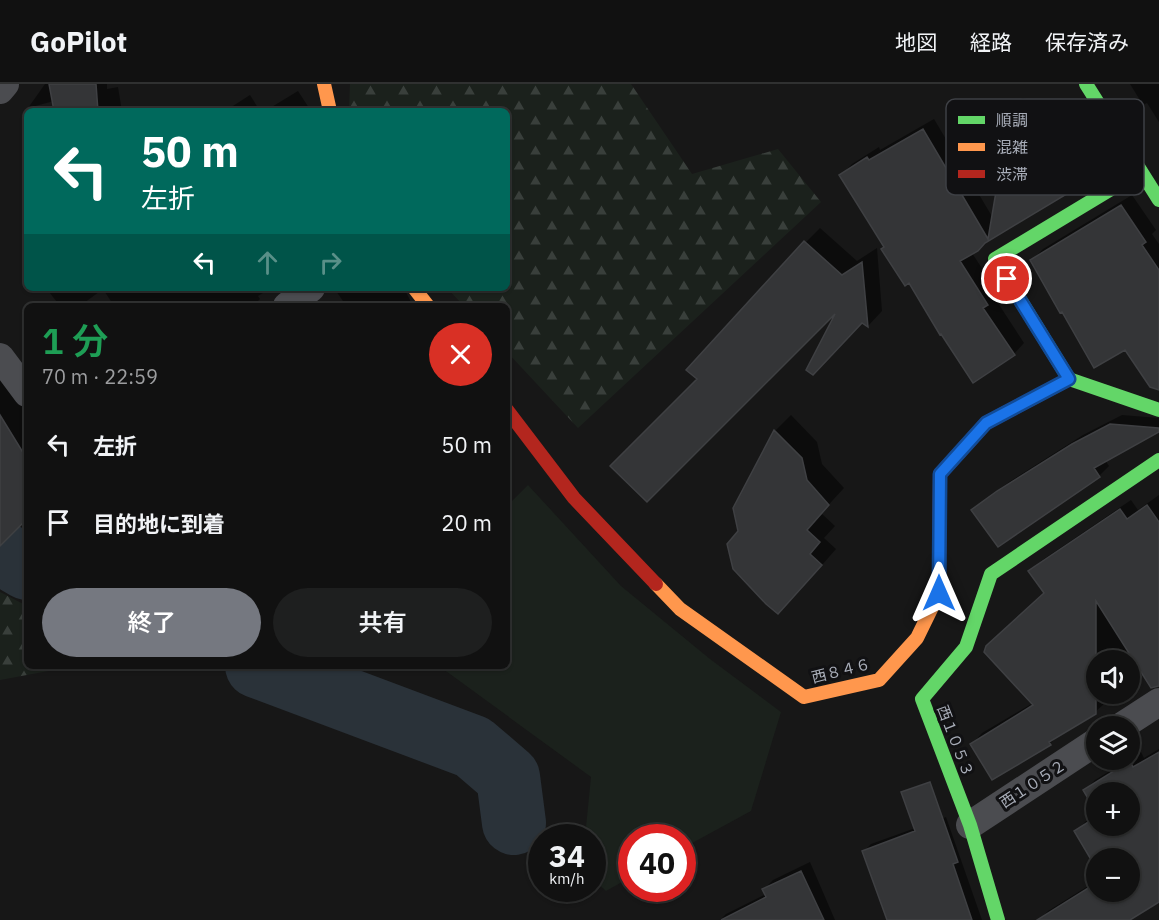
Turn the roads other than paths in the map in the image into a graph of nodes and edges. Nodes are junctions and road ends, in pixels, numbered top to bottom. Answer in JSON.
{"nodes":[{"id":1,"x":5,"y":84,"type":"edge"},
{"id":2,"x":324,"y":84,"type":"edge"},
{"id":3,"x":1086,"y":84,"type":"edge"},
{"id":4,"x":0,"y":90,"type":"edge"},
{"id":5,"x":1095,"y":99,"type":"edge"},
{"id":6,"x":329,"y":108,"type":"edge"},
{"id":7,"x":1144,"y":176,"type":"edge"},
{"id":8,"x":1101,"y":195,"type":"edge"},
{"id":9,"x":1159,"y":200,"type":"edge"},
{"id":10,"x":307,"y":291,"type":"edge"},
{"id":11,"x":416,"y":291,"type":"edge"},
{"id":12,"x":291,"y":303,"type":"edge"},
{"id":13,"x":426,"y":303,"type":"edge"},
{"id":14,"x":0,"y":357,"type":"edge"},
{"id":15,"x":1069,"y":379,"type":"junction"},
{"id":16,"x":24,"y":389,"type":"edge"},
{"id":17,"x":1159,"y":410,"type":"edge"},
{"id":18,"x":510,"y":414,"type":"edge"},
{"id":19,"x":1159,"y":460,"type":"edge"},
{"id":20,"x":1159,"y":702,"type":"edge"},
{"id":21,"x":1137,"y":716,"type":"edge"},
{"id":22,"x":1086,"y":749,"type":"edge"},
{"id":23,"x":970,"y":825,"type":"junction"},
{"id":24,"x":998,"y":920,"type":"edge"}],
"edges":[{"from":1,"to":4,"type":"street"},
{"from":2,"to":6,"type":"street"},
{"from":3,"to":5,"type":"street"},
{"from":7,"to":9,"type":"street"},
{"from":8,"to":15,"type":"street"},
{"from":10,"to":12,"type":"street"},
{"from":11,"to":13,"type":"street"},
{"from":14,"to":16,"type":"street"},
{"from":15,"to":17,"type":"street"},
{"from":15,"to":18,"type":"street","name":"西８４６"},
{"from":19,"to":23,"type":"street","name":"西１０５３"},
{"from":20,"to":21,"type":"street"},
{"from":22,"to":23,"type":"street","name":"西１０５２"},
{"from":23,"to":24,"type":"street","name":"西１０５３"}]}
